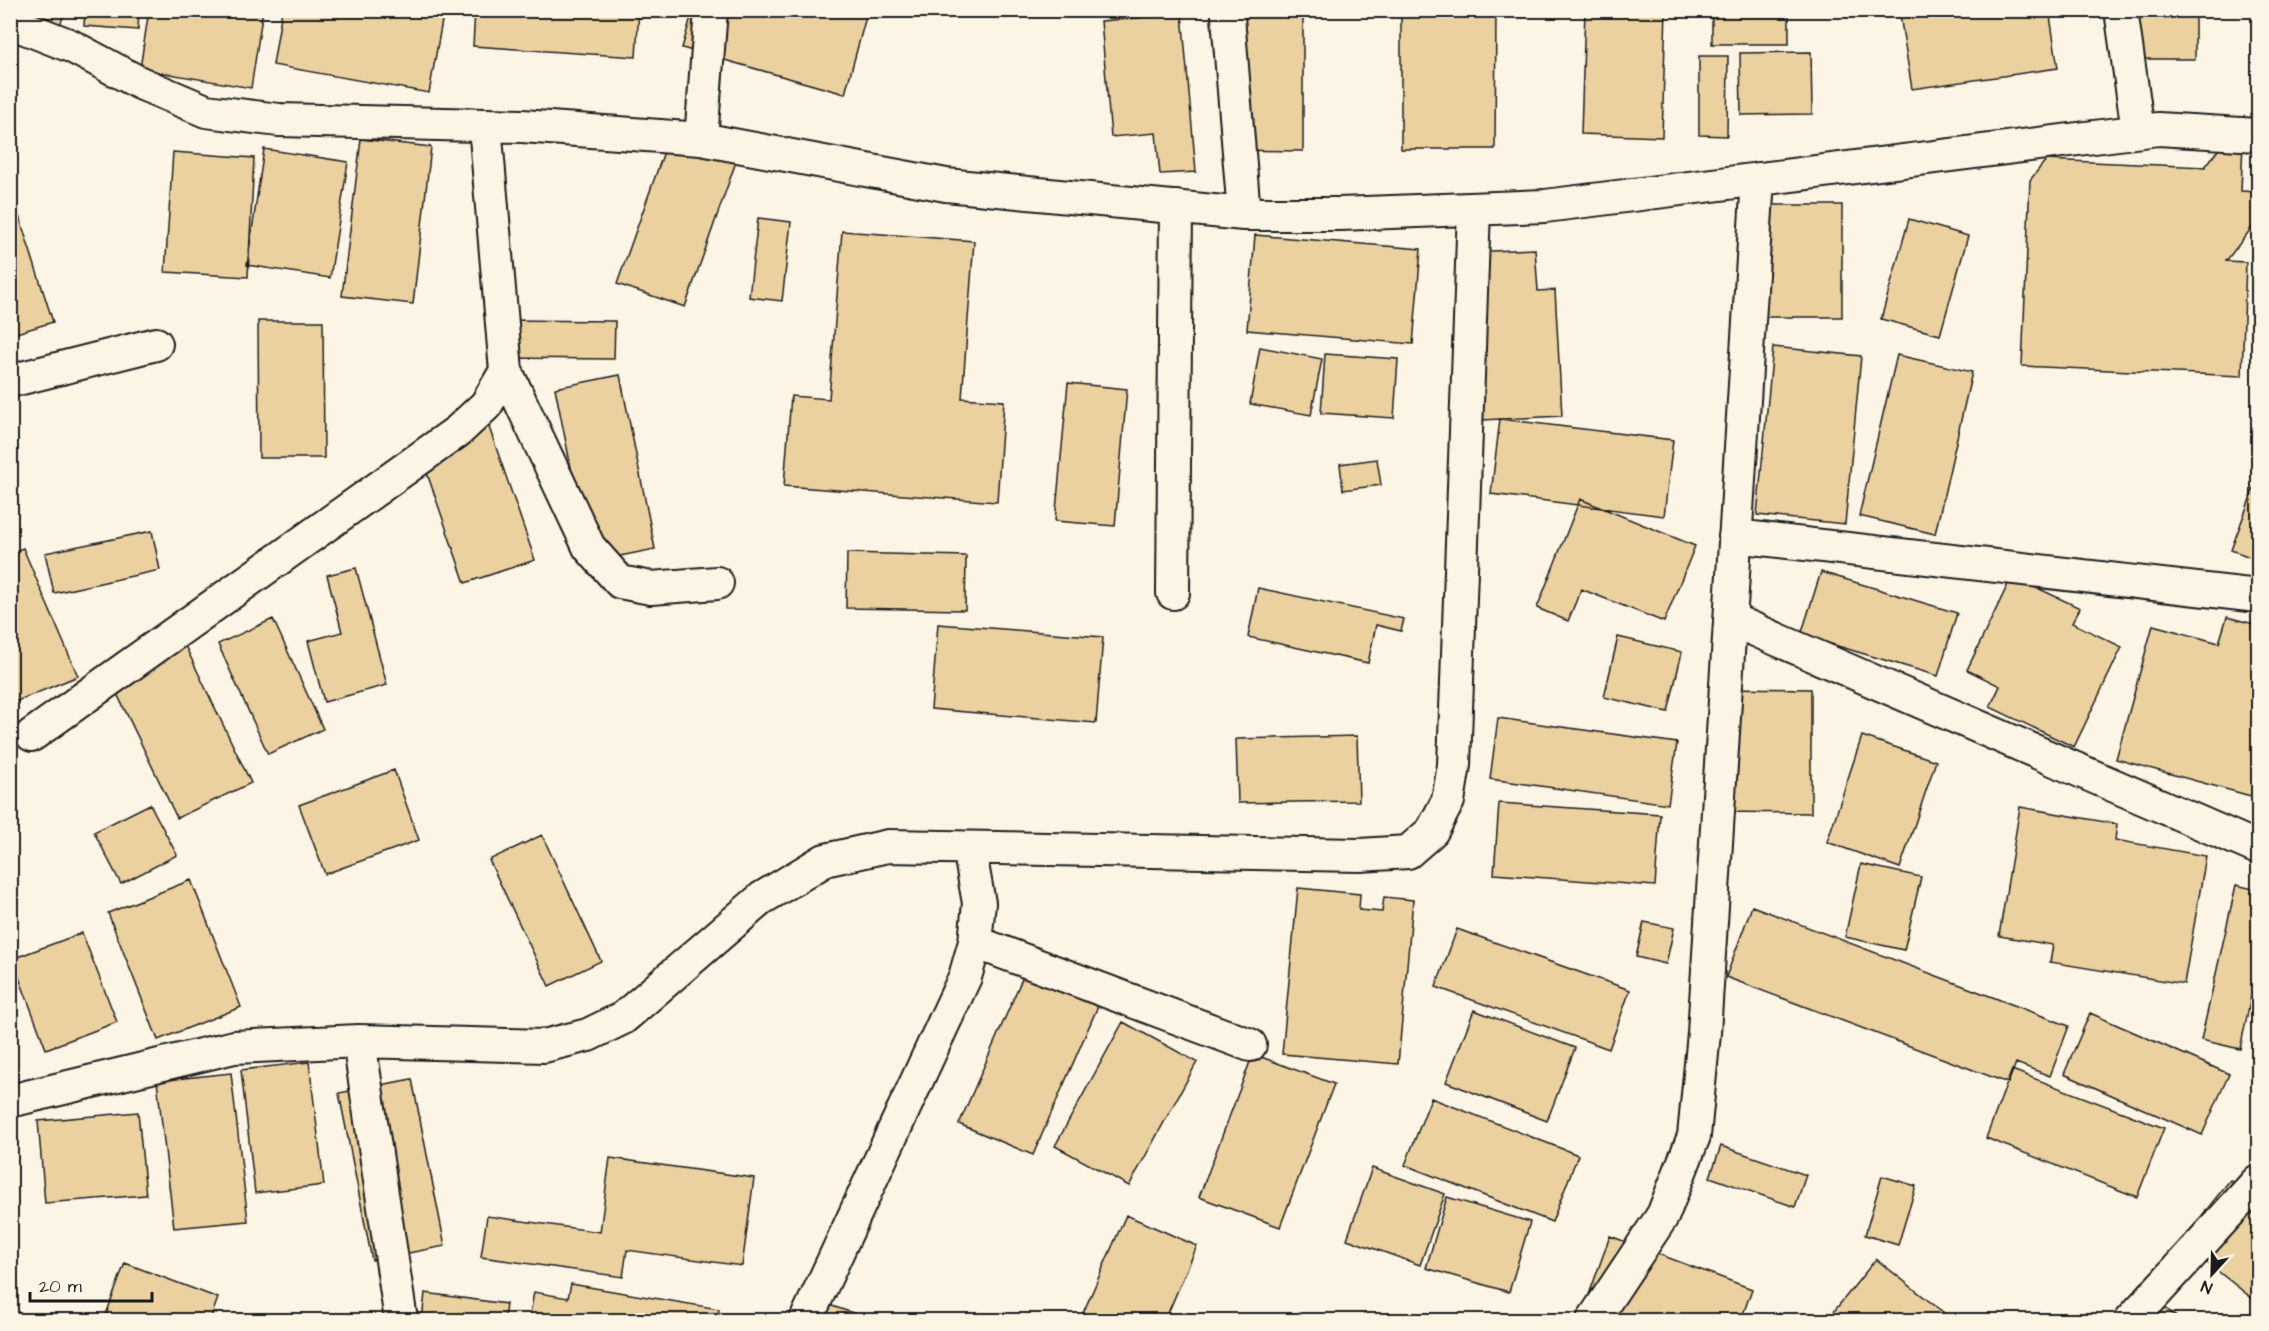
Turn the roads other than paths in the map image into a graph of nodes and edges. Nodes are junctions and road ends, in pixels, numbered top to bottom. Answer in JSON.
{"nodes":[{"id":1,"x":711,"y":10,"type":"edge"},
{"id":2,"x":1229,"y":10,"type":"edge"},
{"id":3,"x":2121,"y":10,"type":"edge"},
{"id":4,"x":10,"y":22,"type":"edge"},
{"id":5,"x":485,"y":125,"type":"junction"},
{"id":6,"x":2138,"y":131,"type":"junction"},
{"id":7,"x":2259,"y":135,"type":"edge"},
{"id":8,"x":701,"y":139,"type":"junction"},
{"id":9,"x":1758,"y":179,"type":"junction"},
{"id":10,"x":1176,"y":207,"type":"junction"},
{"id":11,"x":1474,"y":209,"type":"junction"},
{"id":12,"x":1244,"y":214,"type":"junction"},
{"id":13,"x":156,"y":344,"type":"dead end"},
{"id":14,"x":506,"y":371,"type":"junction"},
{"id":15,"x":10,"y":381,"type":"edge"},
{"id":16,"x":1736,"y":536,"type":"junction"},
{"id":17,"x":717,"y":583,"type":"dead end"},
{"id":18,"x":1173,"y":593,"type":"dead end"},
{"id":19,"x":2259,"y":597,"type":"edge"},
{"id":20,"x":1730,"y":619,"type":"junction"},
{"id":21,"x":32,"y":735,"type":"dead end"},
{"id":22,"x":969,"y":848,"type":"junction"},
{"id":23,"x":2259,"y":848,"type":"edge"},
{"id":24,"x":975,"y":942,"type":"junction"},
{"id":25,"x":359,"y":1041,"type":"junction"},
{"id":26,"x":1250,"y":1045,"type":"dead end"},
{"id":27,"x":10,"y":1101,"type":"edge"},
{"id":28,"x":2259,"y":1181,"type":"edge"},
{"id":29,"x":401,"y":1320,"type":"edge"},
{"id":30,"x":806,"y":1320,"type":"edge"},
{"id":31,"x":1593,"y":1320,"type":"edge"},
{"id":32,"x":2131,"y":1320,"type":"edge"}],
"edges":[{"from":1,"to":8,"type":"street"},
{"from":2,"to":12,"type":"street"},
{"from":3,"to":6,"type":"street"},
{"from":4,"to":5,"type":"street"},
{"from":5,"to":8,"type":"street"},
{"from":5,"to":14,"type":"street"},
{"from":6,"to":7,"type":"street"},
{"from":6,"to":9,"type":"street"},
{"from":8,"to":10,"type":"street"},
{"from":9,"to":11,"type":"street"},
{"from":9,"to":16,"type":"street"},
{"from":10,"to":12,"type":"street"},
{"from":10,"to":18,"type":"street"},
{"from":11,"to":12,"type":"street"},
{"from":11,"to":22,"type":"street"},
{"from":13,"to":15,"type":"street"},
{"from":14,"to":17,"type":"street"},
{"from":14,"to":21,"type":"street"},
{"from":16,"to":19,"type":"street"},
{"from":16,"to":20,"type":"street"},
{"from":20,"to":23,"type":"street"},
{"from":20,"to":31,"type":"street"},
{"from":22,"to":24,"type":"street"},
{"from":22,"to":25,"type":"street"},
{"from":24,"to":26,"type":"street"},
{"from":24,"to":30,"type":"street"},
{"from":25,"to":27,"type":"street"},
{"from":25,"to":29,"type":"street"},
{"from":28,"to":32,"type":"street"}]}
